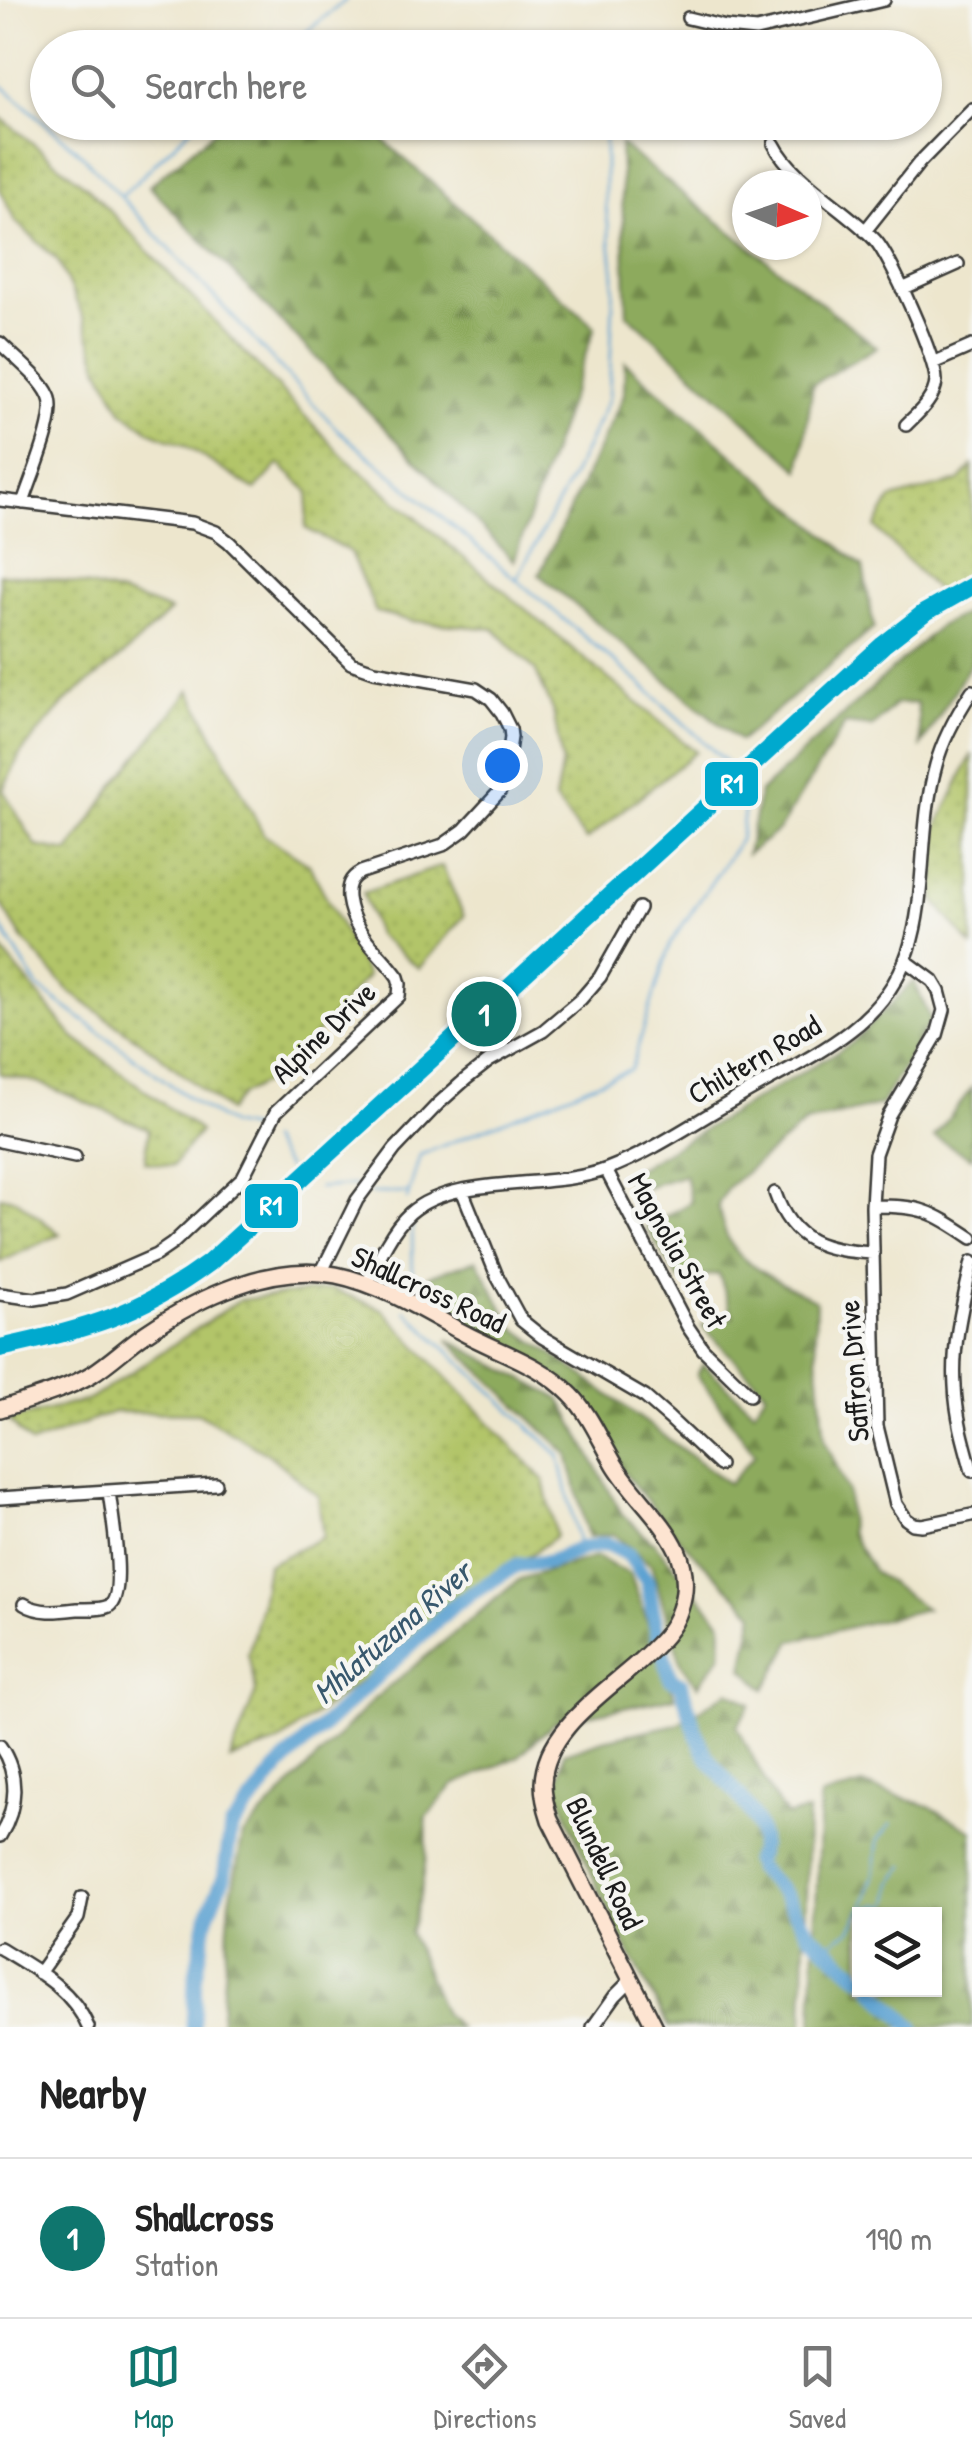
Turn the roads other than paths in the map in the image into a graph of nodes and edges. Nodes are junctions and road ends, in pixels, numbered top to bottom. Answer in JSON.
{"nodes":[{"id":1,"x":884,"y":0,"type":"edge"},
{"id":2,"x":688,"y":18,"type":"dead end"},
{"id":3,"x":972,"y":109,"type":"edge"},
{"id":4,"x":942,"y":140,"type":"edge"},
{"id":5,"x":942,"y":140,"type":"edge"},
{"id":6,"x":774,"y":144,"type":"dead end"},
{"id":7,"x":865,"y":231,"type":"junction"},
{"id":8,"x":958,"y":264,"type":"dead end"},
{"id":9,"x":902,"y":289,"type":"junction"},
{"id":10,"x":0,"y":343,"type":"edge"},
{"id":11,"x":972,"y":346,"type":"edge"},
{"id":12,"x":933,"y":363,"type":"junction"},
{"id":13,"x":906,"y":426,"type":"dead end"},
{"id":14,"x":0,"y":500,"type":"edge"},
{"id":15,"x":22,"y":503,"type":"junction"},
{"id":16,"x":972,"y":691,"type":"edge"},
{"id":17,"x":639,"y":908,"type":"dead end"},
{"id":18,"x":906,"y":961,"type":"junction"},
{"id":19,"x":0,"y":1141,"type":"edge"},
{"id":20,"x":76,"y":1157,"type":"dead end"},
{"id":21,"x":606,"y":1170,"type":"junction"},
{"id":22,"x":462,"y":1190,"type":"junction"},
{"id":23,"x":774,"y":1193,"type":"dead end"},
{"id":24,"x":872,"y":1206,"type":"junction"},
{"id":25,"x":972,"y":1238,"type":"edge"},
{"id":26,"x":872,"y":1254,"type":"junction"},
{"id":27,"x":972,"y":1262,"type":"edge"},
{"id":28,"x":321,"y":1273,"type":"junction"},
{"id":29,"x":366,"y":1284,"type":"junction"},
{"id":30,"x":0,"y":1294,"type":"edge"},
{"id":31,"x":750,"y":1395,"type":"dead end"},
{"id":32,"x":0,"y":1410,"type":"edge"},
{"id":33,"x":719,"y":1466,"type":"dead end"},
{"id":34,"x":972,"y":1470,"type":"edge"},
{"id":35,"x":216,"y":1484,"type":"dead end"},
{"id":36,"x":109,"y":1491,"type":"junction"},
{"id":37,"x":0,"y":1498,"type":"edge"},
{"id":38,"x":972,"y":1514,"type":"edge"},
{"id":39,"x":684,"y":1587,"type":"joint"},
{"id":40,"x":24,"y":1604,"type":"dead end"},
{"id":41,"x":0,"y":1746,"type":"edge"},
{"id":42,"x":0,"y":1836,"type":"edge"},
{"id":43,"x":82,"y":1898,"type":"dead end"},
{"id":44,"x":0,"y":1948,"type":"edge"},
{"id":45,"x":39,"y":1973,"type":"junction"},
{"id":46,"x":631,"y":1980,"type":"junction"},
{"id":47,"x":88,"y":2027,"type":"edge"},
{"id":48,"x":593,"y":2027,"type":"edge"},
{"id":49,"x":654,"y":2027,"type":"edge"}],
"edges":[{"from":1,"to":2,"type":"street"},
{"from":3,"to":4,"type":"street"},
{"from":5,"to":7,"type":"street"},
{"from":6,"to":7,"type":"street"},
{"from":7,"to":9,"type":"street"},
{"from":8,"to":9,"type":"street"},
{"from":9,"to":12,"type":"street"},
{"from":10,"to":15,"type":"street"},
{"from":11,"to":12,"type":"street"},
{"from":12,"to":13,"type":"street"},
{"from":14,"to":15,"type":"street","name":"Alpine Drive"},
{"from":15,"to":30,"type":"street","name":"Alpine Drive"},
{"from":16,"to":18,"type":"street","name":"Chiltern Road"},
{"from":17,"to":28,"type":"street"},
{"from":18,"to":21,"type":"street","name":"Chiltern Road"},
{"from":18,"to":24,"type":"street","name":"Saffron Drive"},
{"from":19,"to":20,"type":"street"},
{"from":21,"to":22,"type":"street","name":"Chiltern Road"},
{"from":21,"to":31,"type":"street","name":"Magnolia Street"},
{"from":22,"to":29,"type":"street","name":"Chiltern Road"},
{"from":22,"to":33,"type":"street"},
{"from":23,"to":26,"type":"street"},
{"from":24,"to":25,"type":"street"},
{"from":24,"to":26,"type":"street","name":"Saffron Drive"},
{"from":26,"to":38,"type":"street","name":"Saffron Drive"},
{"from":27,"to":34,"type":"street"},
{"from":28,"to":29,"type":"street","name":"Shallcross Road"},
{"from":28,"to":32,"type":"street","name":"Shallcross Road"},
{"from":29,"to":39,"type":"street","name":"Shallcross Road"},
{"from":35,"to":36,"type":"street"},
{"from":36,"to":37,"type":"street"},
{"from":36,"to":40,"type":"street"},
{"from":39,"to":46,"type":"street","name":"Blundell Road"},
{"from":41,"to":42,"type":"street"},
{"from":43,"to":45,"type":"street"},
{"from":44,"to":45,"type":"street"},
{"from":45,"to":47,"type":"street"},
{"from":46,"to":48,"type":"street"},
{"from":46,"to":49,"type":"street","name":"Blundell Road"}]}
